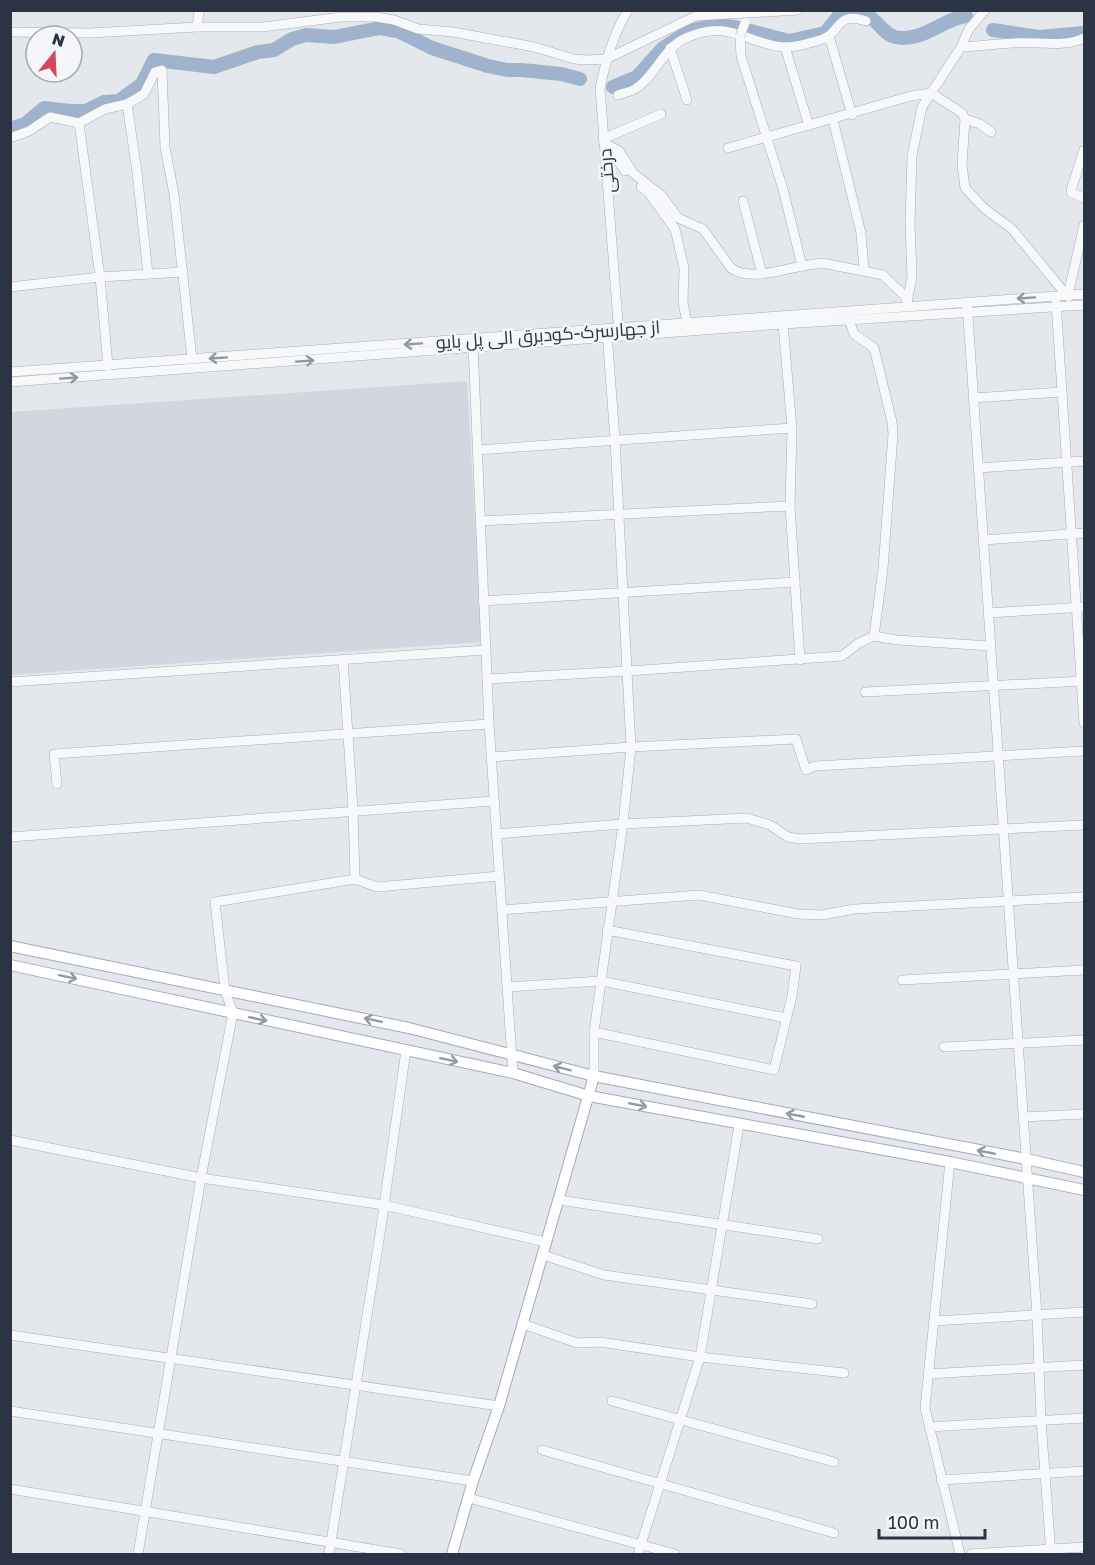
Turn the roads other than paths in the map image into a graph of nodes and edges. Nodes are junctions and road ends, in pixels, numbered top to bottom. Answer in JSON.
{"nodes":[{"id":1,"x":199,"y":10,"type":"edge"},
{"id":2,"x":628,"y":10,"type":"edge"},
{"id":3,"x":798,"y":10,"type":"edge"},
{"id":4,"x":984,"y":10,"type":"edge"},
{"id":5,"x":750,"y":12,"type":"junction"},
{"id":6,"x":696,"y":13,"type":"edge"},
{"id":7,"x":866,"y":21,"type":"dead end"},
{"id":8,"x":197,"y":27,"type":"junction"},
{"id":9,"x":10,"y":32,"type":"edge"},
{"id":10,"x":829,"y":36,"type":"junction"},
{"id":11,"x":1084,"y":38,"type":"edge"},
{"id":12,"x":961,"y":46,"type":"junction"},
{"id":13,"x":785,"y":47,"type":"junction"},
{"id":14,"x":670,"y":48,"type":"junction"},
{"id":15,"x":606,"y":59,"type":"junction"},
{"id":16,"x":931,"y":93,"type":"junction"},
{"id":17,"x":618,"y":95,"type":"dead end"},
{"id":18,"x":687,"y":100,"type":"dead end"},
{"id":19,"x":127,"y":104,"type":"junction"},
{"id":20,"x":661,"y":114,"type":"dead end"},
{"id":21,"x":852,"y":115,"type":"junction"},
{"id":22,"x":965,"y":119,"type":"junction"},
{"id":23,"x":833,"y":120,"type":"junction"},
{"id":24,"x":80,"y":123,"type":"junction"},
{"id":25,"x":809,"y":126,"type":"junction"},
{"id":26,"x":991,"y":132,"type":"dead end"},
{"id":27,"x":767,"y":137,"type":"junction"},
{"id":28,"x":10,"y":138,"type":"edge"},
{"id":29,"x":604,"y":145,"type":"junction"},
{"id":30,"x":728,"y":148,"type":"dead end"},
{"id":31,"x":1084,"y":150,"type":"edge"},
{"id":32,"x":657,"y":198,"type":"junction"},
{"id":33,"x":1084,"y":198,"type":"edge"},
{"id":34,"x":743,"y":201,"type":"dead end"},
{"id":35,"x":1084,"y":225,"type":"edge"},
{"id":36,"x":802,"y":266,"type":"junction"},
{"id":37,"x":864,"y":270,"type":"junction"},
{"id":38,"x":183,"y":272,"type":"junction"},
{"id":39,"x":148,"y":274,"type":"junction"},
{"id":40,"x":762,"y":274,"type":"junction"},
{"id":41,"x":100,"y":277,"type":"junction"},
{"id":42,"x":10,"y":287,"type":"edge"},
{"id":43,"x":1084,"y":294,"type":"edge"},
{"id":44,"x":1068,"y":300,"type":"junction"},
{"id":45,"x":1056,"y":301,"type":"junction"},
{"id":46,"x":907,"y":303,"type":"junction"},
{"id":47,"x":1084,"y":305,"type":"edge"},
{"id":48,"x":967,"y":307,"type":"junction"},
{"id":49,"x":849,"y":320,"type":"junction"},
{"id":50,"x":687,"y":324,"type":"junction"},
{"id":51,"x":783,"y":324,"type":"junction"},
{"id":52,"x":619,"y":333,"type":"junction"},
{"id":53,"x":607,"y":334,"type":"junction"},
{"id":54,"x":473,"y":344,"type":"junction"},
{"id":55,"x":192,"y":359,"type":"junction"},
{"id":56,"x":108,"y":366,"type":"junction"},
{"id":57,"x":10,"y":372,"type":"edge"},
{"id":58,"x":10,"y":382,"type":"edge"},
{"id":59,"x":1062,"y":392,"type":"junction"},
{"id":60,"x":973,"y":398,"type":"junction"},
{"id":61,"x":792,"y":428,"type":"junction"},
{"id":62,"x":615,"y":440,"type":"junction"},
{"id":63,"x":477,"y":450,"type":"junction"},
{"id":64,"x":1084,"y":461,"type":"edge"},
{"id":65,"x":1067,"y":463,"type":"junction"},
{"id":66,"x":978,"y":468,"type":"junction"},
{"id":67,"x":790,"y":506,"type":"junction"},
{"id":68,"x":618,"y":515,"type":"junction"},
{"id":69,"x":480,"y":521,"type":"junction"},
{"id":70,"x":1084,"y":533,"type":"edge"},
{"id":71,"x":1071,"y":534,"type":"junction"},
{"id":72,"x":983,"y":540,"type":"junction"},
{"id":73,"x":795,"y":582,"type":"junction"},
{"id":74,"x":624,"y":592,"type":"junction"},
{"id":75,"x":483,"y":601,"type":"junction"},
{"id":76,"x":1080,"y":607,"type":"edge"},
{"id":77,"x":988,"y":613,"type":"junction"},
{"id":78,"x":874,"y":636,"type":"junction"},
{"id":79,"x":991,"y":646,"type":"junction"},
{"id":80,"x":486,"y":650,"type":"junction"},
{"id":81,"x":343,"y":660,"type":"junction"},
{"id":82,"x":800,"y":660,"type":"junction"},
{"id":83,"x":628,"y":672,"type":"junction"},
{"id":84,"x":487,"y":679,"type":"junction"},
{"id":85,"x":1083,"y":681,"type":"edge"},
{"id":86,"x":10,"y":682,"type":"edge"},
{"id":87,"x":994,"y":686,"type":"junction"},
{"id":88,"x":865,"y":692,"type":"dead end"},
{"id":89,"x":1084,"y":723,"type":"edge"},
{"id":90,"x":489,"y":724,"type":"junction"},
{"id":91,"x":347,"y":734,"type":"junction"},
{"id":92,"x":631,"y":747,"type":"junction"},
{"id":93,"x":1084,"y":751,"type":"edge"},
{"id":94,"x":999,"y":756,"type":"junction"},
{"id":95,"x":491,"y":757,"type":"junction"},
{"id":96,"x":57,"y":784,"type":"dead end"},
{"id":97,"x":494,"y":801,"type":"junction"},
{"id":98,"x":353,"y":810,"type":"junction"},
{"id":99,"x":623,"y":824,"type":"junction"},
{"id":100,"x":1084,"y":825,"type":"edge"},
{"id":101,"x":1004,"y":830,"type":"junction"},
{"id":102,"x":496,"y":834,"type":"junction"},
{"id":103,"x":10,"y":837,"type":"edge"},
{"id":104,"x":499,"y":876,"type":"junction"},
{"id":105,"x":355,"y":879,"type":"junction"},
{"id":106,"x":1084,"y":897,"type":"edge"},
{"id":107,"x":1008,"y":901,"type":"junction"},
{"id":108,"x":611,"y":903,"type":"junction"},
{"id":109,"x":502,"y":910,"type":"junction"},
{"id":110,"x":607,"y":930,"type":"junction"},
{"id":111,"x":10,"y":946,"type":"edge"},
{"id":112,"x":10,"y":965,"type":"edge"},
{"id":113,"x":1084,"y":970,"type":"edge"},
{"id":114,"x":1013,"y":974,"type":"junction"},
{"id":115,"x":902,"y":980,"type":"dead end"},
{"id":116,"x":601,"y":981,"type":"junction"},
{"id":117,"x":507,"y":987,"type":"junction"},
{"id":118,"x":225,"y":990,"type":"junction"},
{"id":119,"x":233,"y":1013,"type":"junction"},
{"id":120,"x":786,"y":1018,"type":"junction"},
{"id":121,"x":594,"y":1032,"type":"junction"},
{"id":122,"x":1084,"y":1040,"type":"edge"},
{"id":123,"x":1018,"y":1044,"type":"junction"},
{"id":124,"x":944,"y":1047,"type":"dead end"},
{"id":125,"x":406,"y":1050,"type":"junction"},
{"id":126,"x":512,"y":1055,"type":"junction"},
{"id":127,"x":513,"y":1073,"type":"junction"},
{"id":128,"x":594,"y":1077,"type":"junction"},
{"id":129,"x":589,"y":1096,"type":"junction"},
{"id":130,"x":1084,"y":1114,"type":"edge"},
{"id":131,"x":1023,"y":1117,"type":"junction"},
{"id":132,"x":739,"y":1125,"type":"junction"},
{"id":133,"x":10,"y":1140,"type":"edge"},
{"id":134,"x":1026,"y":1159,"type":"junction"},
{"id":135,"x":950,"y":1162,"type":"junction"},
{"id":136,"x":1084,"y":1172,"type":"edge"},
{"id":137,"x":201,"y":1178,"type":"junction"},
{"id":138,"x":1027,"y":1178,"type":"junction"},
{"id":139,"x":1084,"y":1190,"type":"edge"},
{"id":140,"x":560,"y":1200,"type":"junction"},
{"id":141,"x":384,"y":1204,"type":"junction"},
{"id":142,"x":722,"y":1225,"type":"junction"},
{"id":143,"x":818,"y":1239,"type":"dead end"},
{"id":144,"x":546,"y":1242,"type":"junction"},
{"id":145,"x":543,"y":1255,"type":"junction"},
{"id":146,"x":711,"y":1291,"type":"junction"},
{"id":147,"x":812,"y":1304,"type":"dead end"},
{"id":148,"x":1084,"y":1312,"type":"edge"},
{"id":149,"x":1037,"y":1315,"type":"junction"},
{"id":150,"x":934,"y":1321,"type":"junction"},
{"id":151,"x":523,"y":1324,"type":"junction"},
{"id":152,"x":10,"y":1335,"type":"edge"},
{"id":153,"x":700,"y":1357,"type":"junction"},
{"id":154,"x":171,"y":1358,"type":"junction"},
{"id":155,"x":1084,"y":1365,"type":"edge"},
{"id":156,"x":1039,"y":1368,"type":"junction"},
{"id":157,"x":844,"y":1373,"type":"dead end"},
{"id":158,"x":928,"y":1374,"type":"junction"},
{"id":159,"x":356,"y":1385,"type":"junction"},
{"id":160,"x":612,"y":1401,"type":"dead end"},
{"id":161,"x":499,"y":1406,"type":"junction"},
{"id":162,"x":10,"y":1411,"type":"edge"},
{"id":163,"x":1084,"y":1418,"type":"edge"},
{"id":164,"x":681,"y":1420,"type":"junction"},
{"id":165,"x":1041,"y":1420,"type":"junction"},
{"id":166,"x":929,"y":1426,"type":"junction"},
{"id":167,"x":158,"y":1434,"type":"junction"},
{"id":168,"x":542,"y":1450,"type":"dead end"},
{"id":169,"x":344,"y":1461,"type":"junction"},
{"id":170,"x":834,"y":1462,"type":"dead end"},
{"id":171,"x":1084,"y":1471,"type":"edge"},
{"id":172,"x":1044,"y":1474,"type":"junction"},
{"id":173,"x":941,"y":1480,"type":"junction"},
{"id":174,"x":473,"y":1481,"type":"junction"},
{"id":175,"x":662,"y":1484,"type":"junction"},
{"id":176,"x":10,"y":1489,"type":"edge"},
{"id":177,"x":469,"y":1498,"type":"junction"},
{"id":178,"x":145,"y":1511,"type":"junction"},
{"id":179,"x":834,"y":1533,"type":"dead end"},
{"id":180,"x":331,"y":1543,"type":"junction"},
{"id":181,"x":1084,"y":1548,"type":"edge"},
{"id":182,"x":640,"y":1550,"type":"edge"},
{"id":183,"x":1050,"y":1552,"type":"edge"},
{"id":184,"x":138,"y":1554,"type":"edge"},
{"id":185,"x":329,"y":1554,"type":"edge"},
{"id":186,"x":401,"y":1554,"type":"edge"},
{"id":187,"x":452,"y":1554,"type":"edge"},
{"id":188,"x":675,"y":1554,"type":"edge"},
{"id":189,"x":960,"y":1554,"type":"edge"},
{"id":190,"x":971,"y":1554,"type":"edge"}],
"edges":[{"from":1,"to":8,"type":"street"},
{"from":2,"to":15,"type":"street","name":"درختی"},
{"from":3,"to":5,"type":"street"},
{"from":4,"to":12,"type":"street"},
{"from":5,"to":6,"type":"street"},
{"from":5,"to":27,"type":"street","bridge":true},
{"from":6,"to":15,"type":"street"},
{"from":7,"to":10,"type":"street"},
{"from":8,"to":9,"type":"street"},
{"from":8,"to":15,"type":"street"},
{"from":10,"to":13,"type":"street"},
{"from":10,"to":21,"type":"street"},
{"from":11,"to":12,"type":"street"},
{"from":12,"to":16,"type":"street"},
{"from":13,"to":14,"type":"street"},
{"from":13,"to":25,"type":"street"},
{"from":14,"to":17,"type":"street"},
{"from":14,"to":18,"type":"street"},
{"from":15,"to":29,"type":"street","name":"درختی"},
{"from":16,"to":21,"type":"street"},
{"from":16,"to":22,"type":"street"},
{"from":16,"to":46,"type":"street"},
{"from":19,"to":24,"type":"street"},
{"from":19,"to":38,"type":"street"},
{"from":19,"to":39,"type":"street"},
{"from":20,"to":29,"type":"street"},
{"from":21,"to":23,"type":"street"},
{"from":22,"to":26,"type":"street"},
{"from":22,"to":44,"type":"street"},
{"from":23,"to":25,"type":"street"},
{"from":23,"to":37,"type":"street"},
{"from":24,"to":28,"type":"street"},
{"from":24,"to":41,"type":"street"},
{"from":25,"to":27,"type":"street"},
{"from":27,"to":30,"type":"street"},
{"from":27,"to":36,"type":"street"},
{"from":29,"to":32,"type":"street"},
{"from":29,"to":52,"type":"street","name":"درختی"},
{"from":31,"to":33,"type":"street"},
{"from":32,"to":40,"type":"street"},
{"from":32,"to":50,"type":"street"},
{"from":34,"to":40,"type":"street"},
{"from":35,"to":44,"type":"street"},
{"from":36,"to":37,"type":"street"},
{"from":36,"to":40,"type":"street"},
{"from":37,"to":46,"type":"street"},
{"from":38,"to":39,"type":"street"},
{"from":38,"to":55,"type":"street"},
{"from":39,"to":41,"type":"street"},
{"from":41,"to":42,"type":"street"},
{"from":41,"to":56,"type":"street"},
{"from":43,"to":44,"type":"street","name":"از جهارسرک-کودبرق الی پل بایو"},
{"from":44,"to":45,"type":"street","name":"از جهارسرک-کودبرق الی پل بایو"},
{"from":44,"to":47,"type":"street","name":"از جهارسرک-کودبرق الی پل بایو"},
{"from":45,"to":48,"type":"street","name":"از جهارسرک-کودبرق الی پل بایو"},
{"from":45,"to":59,"type":"street"},
{"from":46,"to":48,"type":"street","name":"از جهارسرک-کودبرق الی پل بایو"},
{"from":46,"to":50,"type":"street","name":"از جهارسرک-کودبرق الی پل بایو"},
{"from":48,"to":49,"type":"street","name":"از جهارسرک-کودبرق الی پل بایو"},
{"from":48,"to":60,"type":"street"},
{"from":49,"to":51,"type":"street","name":"از جهارسرک-کودبرق الی پل بایو"},
{"from":49,"to":78,"type":"street"},
{"from":50,"to":52,"type":"street","name":"از جهارسرک-کودبرق الی پل بایو"},
{"from":51,"to":52,"type":"street","name":"از جهارسرک-کودبرق الی پل بایو"},
{"from":51,"to":61,"type":"street"},
{"from":52,"to":53,"type":"street","name":"از جهارسرک-کودبرق الی پل بایو"},
{"from":53,"to":54,"type":"street","name":"از جهارسرک-کودبرق الی پل بایو"},
{"from":53,"to":62,"type":"street"},
{"from":54,"to":55,"type":"street","name":"از جهارسرک-کودبرق الی پل بایو","one_way":true},
{"from":58,"to":54,"type":"street","name":"از جهارسرک-کودبرق الی پل بایو","one_way":true},
{"from":54,"to":63,"type":"street"},
{"from":55,"to":56,"type":"street","name":"از جهارسرک-کودبرق الی پل بایو"},
{"from":56,"to":57,"type":"street","name":"از جهارسرک-کودبرق الی پل بایو"},
{"from":59,"to":60,"type":"street"},
{"from":59,"to":65,"type":"street"},
{"from":60,"to":66,"type":"street"},
{"from":61,"to":62,"type":"street"},
{"from":61,"to":67,"type":"street"},
{"from":62,"to":63,"type":"street"},
{"from":62,"to":68,"type":"street"},
{"from":63,"to":69,"type":"street"},
{"from":64,"to":65,"type":"street"},
{"from":65,"to":66,"type":"street"},
{"from":65,"to":71,"type":"street"},
{"from":66,"to":72,"type":"street"},
{"from":67,"to":68,"type":"street"},
{"from":67,"to":73,"type":"street"},
{"from":68,"to":69,"type":"street"},
{"from":68,"to":74,"type":"street"},
{"from":69,"to":75,"type":"street"},
{"from":70,"to":71,"type":"street"},
{"from":71,"to":72,"type":"street"},
{"from":71,"to":76,"type":"street"},
{"from":72,"to":77,"type":"street"},
{"from":73,"to":74,"type":"street"},
{"from":73,"to":82,"type":"street"},
{"from":74,"to":75,"type":"street"},
{"from":74,"to":83,"type":"street"},
{"from":75,"to":80,"type":"street"},
{"from":76,"to":77,"type":"street"},
{"from":76,"to":85,"type":"street"},
{"from":77,"to":79,"type":"street"},
{"from":78,"to":79,"type":"street"},
{"from":78,"to":82,"type":"street"},
{"from":79,"to":87,"type":"street"},
{"from":80,"to":81,"type":"street"},
{"from":80,"to":84,"type":"street"},
{"from":81,"to":86,"type":"street"},
{"from":81,"to":91,"type":"street"},
{"from":82,"to":83,"type":"street"},
{"from":83,"to":84,"type":"street"},
{"from":83,"to":92,"type":"street"},
{"from":84,"to":90,"type":"street"},
{"from":85,"to":87,"type":"street"},
{"from":85,"to":89,"type":"street"},
{"from":87,"to":88,"type":"street"},
{"from":87,"to":94,"type":"street"},
{"from":90,"to":91,"type":"street"},
{"from":90,"to":95,"type":"street"},
{"from":91,"to":96,"type":"street"},
{"from":91,"to":98,"type":"street"},
{"from":92,"to":94,"type":"street"},
{"from":92,"to":95,"type":"street"},
{"from":92,"to":99,"type":"street"},
{"from":93,"to":94,"type":"street"},
{"from":94,"to":101,"type":"street"},
{"from":95,"to":97,"type":"street"},
{"from":97,"to":98,"type":"street"},
{"from":97,"to":102,"type":"street"},
{"from":98,"to":103,"type":"street"},
{"from":98,"to":105,"type":"street"},
{"from":99,"to":101,"type":"street"},
{"from":99,"to":102,"type":"street"},
{"from":99,"to":108,"type":"street"},
{"from":100,"to":101,"type":"street"},
{"from":101,"to":107,"type":"street"},
{"from":102,"to":104,"type":"street"},
{"from":104,"to":105,"type":"street"},
{"from":104,"to":109,"type":"street"},
{"from":105,"to":118,"type":"street"},
{"from":106,"to":107,"type":"street"},
{"from":107,"to":108,"type":"street"},
{"from":107,"to":114,"type":"street"},
{"from":108,"to":109,"type":"street"},
{"from":108,"to":110,"type":"street"},
{"from":109,"to":117,"type":"street"},
{"from":110,"to":116,"type":"street"},
{"from":110,"to":120,"type":"street"},
{"from":111,"to":118,"type":"main road"},
{"from":112,"to":119,"type":"main road","one_way":true},
{"from":113,"to":114,"type":"street"},
{"from":114,"to":115,"type":"street"},
{"from":114,"to":123,"type":"street"},
{"from":116,"to":117,"type":"street"},
{"from":116,"to":120,"type":"street"},
{"from":116,"to":121,"type":"street"},
{"from":117,"to":126,"type":"street"},
{"from":118,"to":119,"type":"street"},
{"from":126,"to":118,"type":"main road","one_way":true},
{"from":119,"to":125,"type":"main road","one_way":true},
{"from":119,"to":137,"type":"street"},
{"from":120,"to":121,"type":"street"},
{"from":121,"to":128,"type":"street"},
{"from":122,"to":123,"type":"street"},
{"from":123,"to":124,"type":"street"},
{"from":123,"to":131,"type":"street"},
{"from":125,"to":127,"type":"main road","one_way":true},
{"from":125,"to":141,"type":"street"},
{"from":126,"to":127,"type":"street"},
{"from":128,"to":126,"type":"main road","one_way":true},
{"from":127,"to":129,"type":"main road"},
{"from":128,"to":129,"type":"main road"},
{"from":134,"to":128,"type":"main road","one_way":true},
{"from":129,"to":132,"type":"main road","one_way":true},
{"from":129,"to":140,"type":"main road"},
{"from":130,"to":131,"type":"street"},
{"from":131,"to":134,"type":"street"},
{"from":132,"to":135,"type":"main road"},
{"from":132,"to":142,"type":"street"},
{"from":133,"to":137,"type":"street"},
{"from":134,"to":136,"type":"main road"},
{"from":134,"to":138,"type":"street"},
{"from":135,"to":138,"type":"main road"},
{"from":135,"to":150,"type":"street"},
{"from":137,"to":141,"type":"street"},
{"from":137,"to":154,"type":"street"},
{"from":138,"to":139,"type":"main road"},
{"from":138,"to":149,"type":"street"},
{"from":140,"to":142,"type":"street"},
{"from":140,"to":144,"type":"main road"},
{"from":141,"to":144,"type":"street"},
{"from":141,"to":159,"type":"street"},
{"from":142,"to":143,"type":"street"},
{"from":142,"to":146,"type":"street"},
{"from":144,"to":145,"type":"main road"},
{"from":145,"to":146,"type":"street"},
{"from":145,"to":151,"type":"main road"},
{"from":146,"to":147,"type":"street"},
{"from":146,"to":153,"type":"street"},
{"from":148,"to":149,"type":"street"},
{"from":149,"to":150,"type":"street"},
{"from":149,"to":156,"type":"street"},
{"from":150,"to":158,"type":"street"},
{"from":151,"to":153,"type":"street"},
{"from":151,"to":161,"type":"main road"},
{"from":152,"to":154,"type":"street"},
{"from":153,"to":157,"type":"street"},
{"from":153,"to":164,"type":"street"},
{"from":154,"to":159,"type":"street"},
{"from":154,"to":167,"type":"street"},
{"from":155,"to":156,"type":"street"},
{"from":156,"to":158,"type":"street"},
{"from":156,"to":165,"type":"street"},
{"from":158,"to":166,"type":"street"},
{"from":159,"to":161,"type":"street"},
{"from":159,"to":169,"type":"street"},
{"from":160,"to":164,"type":"street"},
{"from":161,"to":174,"type":"main road"},
{"from":162,"to":167,"type":"street"},
{"from":163,"to":165,"type":"street"},
{"from":164,"to":170,"type":"street"},
{"from":164,"to":175,"type":"street"},
{"from":165,"to":166,"type":"street"},
{"from":165,"to":172,"type":"street"},
{"from":166,"to":173,"type":"street"},
{"from":167,"to":169,"type":"street"},
{"from":167,"to":178,"type":"street"},
{"from":168,"to":175,"type":"street"},
{"from":169,"to":174,"type":"street"},
{"from":169,"to":180,"type":"street"},
{"from":171,"to":172,"type":"street"},
{"from":172,"to":173,"type":"street"},
{"from":172,"to":183,"type":"street"},
{"from":173,"to":189,"type":"street"},
{"from":174,"to":177,"type":"main road"},
{"from":175,"to":179,"type":"street"},
{"from":175,"to":182,"type":"street"},
{"from":176,"to":178,"type":"street"},
{"from":177,"to":182,"type":"street"},
{"from":177,"to":187,"type":"main road"},
{"from":178,"to":180,"type":"street"},
{"from":178,"to":184,"type":"street"},
{"from":180,"to":185,"type":"street"},
{"from":180,"to":186,"type":"street"},
{"from":181,"to":183,"type":"street"},
{"from":182,"to":188,"type":"street"},
{"from":183,"to":190,"type":"street"}]}
